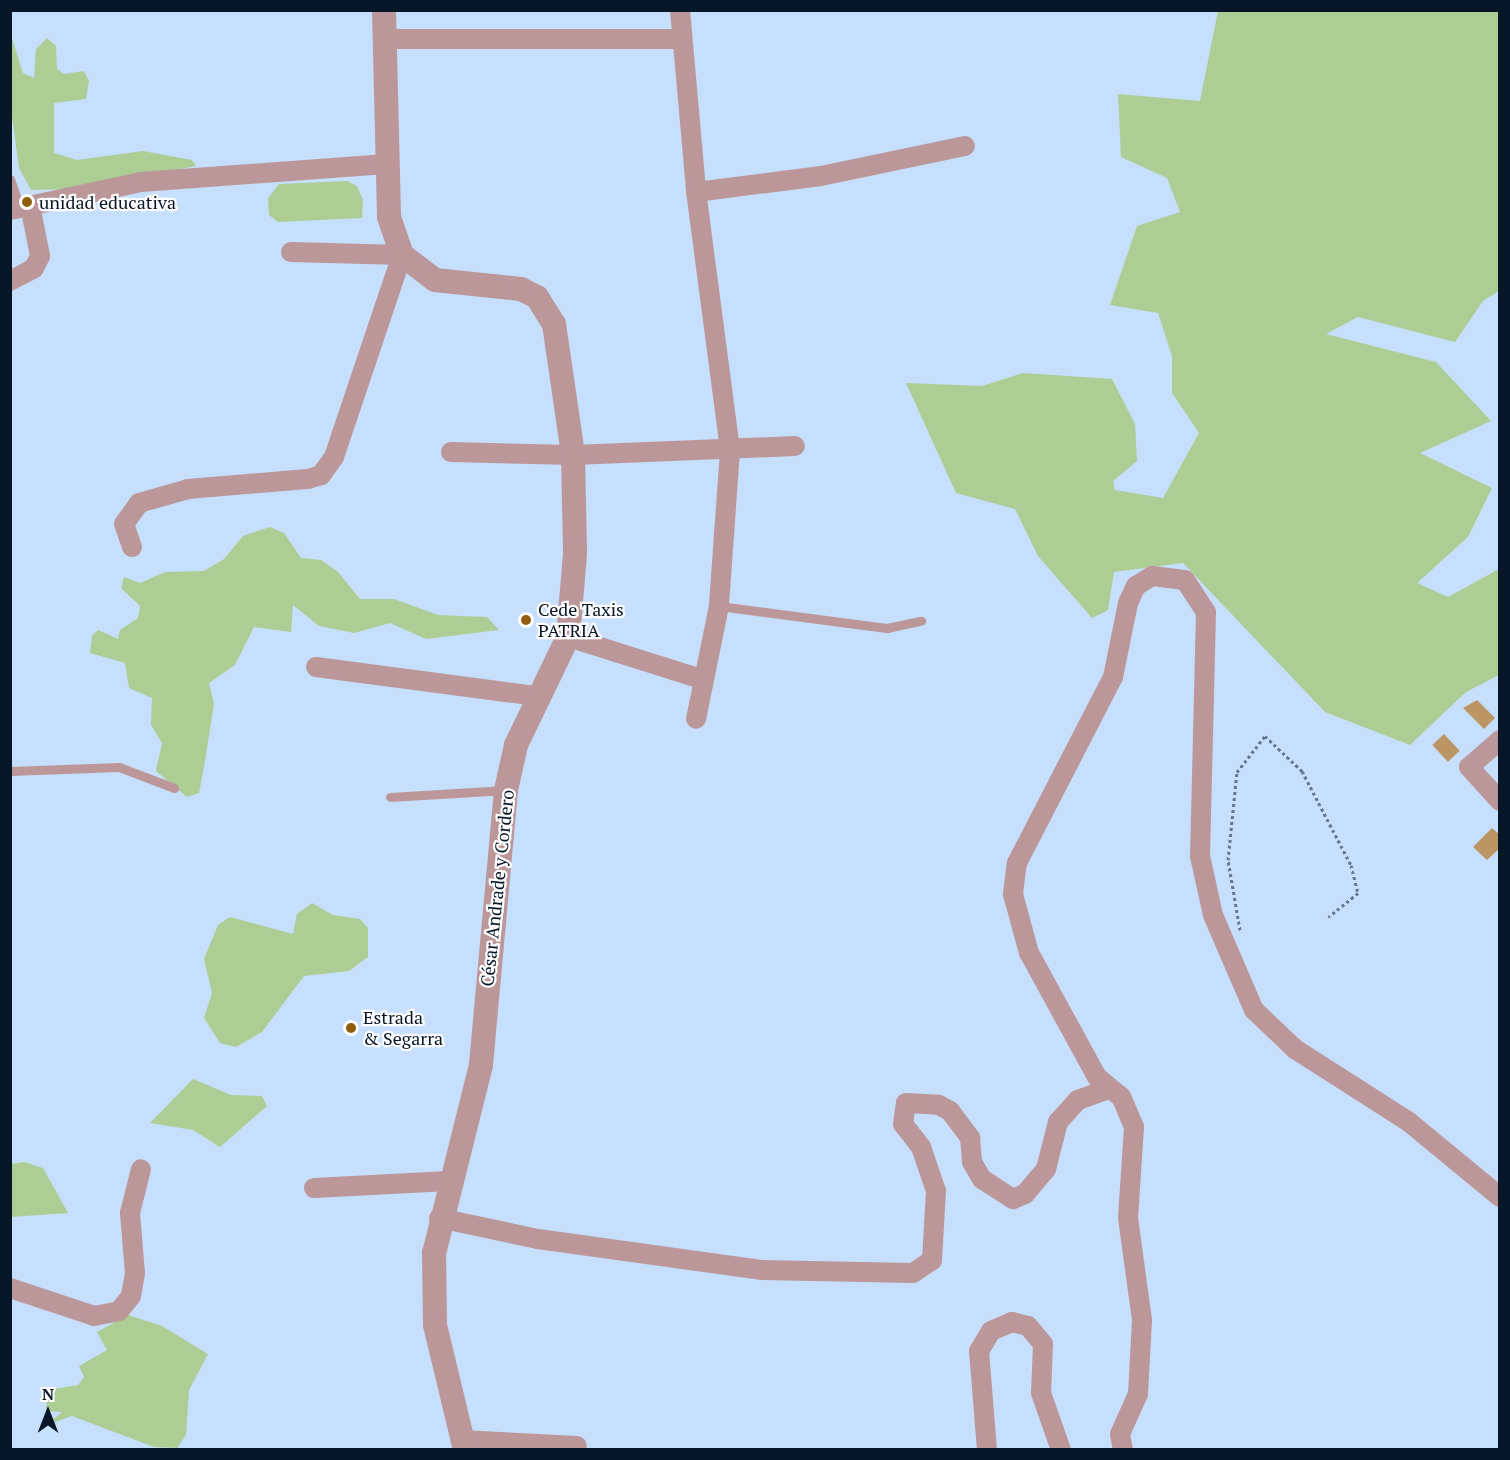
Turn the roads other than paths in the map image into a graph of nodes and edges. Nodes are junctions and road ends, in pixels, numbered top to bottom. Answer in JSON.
{"nodes":[{"id":1,"x":384,"y":10,"type":"edge"},
{"id":2,"x":680,"y":10,"type":"edge"},
{"id":3,"x":384,"y":39,"type":"junction"},
{"id":4,"x":682,"y":39,"type":"junction"},
{"id":5,"x":965,"y":146,"type":"dead end"},
{"id":6,"x":386,"y":164,"type":"junction"},
{"id":7,"x":10,"y":179,"type":"edge"},
{"id":8,"x":696,"y":192,"type":"junction"},
{"id":9,"x":20,"y":207,"type":"edge"},
{"id":10,"x":291,"y":252,"type":"dead end"},
{"id":11,"x":402,"y":255,"type":"junction"},
{"id":12,"x":10,"y":281,"type":"edge"},
{"id":13,"x":795,"y":446,"type":"dead end"},
{"id":14,"x":730,"y":451,"type":"junction"},
{"id":15,"x":452,"y":452,"type":"dead end"},
{"id":16,"x":573,"y":455,"type":"junction"},
{"id":17,"x":132,"y":547,"type":"dead end"},
{"id":18,"x":719,"y":606,"type":"junction"},
{"id":19,"x":921,"y":621,"type":"dead end"},
{"id":20,"x":568,"y":637,"type":"junction"},
{"id":21,"x":316,"y":667,"type":"dead end"},
{"id":22,"x":701,"y":679,"type":"junction"},
{"id":23,"x":537,"y":696,"type":"junction"},
{"id":24,"x":696,"y":719,"type":"dead end"},
{"id":25,"x":1500,"y":740,"type":"edge"},
{"id":26,"x":10,"y":771,"type":"edge"},
{"id":27,"x":174,"y":788,"type":"dead end"},
{"id":28,"x":506,"y":790,"type":"junction"},
{"id":29,"x":390,"y":797,"type":"dead end"},
{"id":30,"x":1500,"y":801,"type":"edge"},
{"id":31,"x":1106,"y":1090,"type":"junction"},
{"id":32,"x":141,"y":1169,"type":"dead end"},
{"id":33,"x":449,"y":1182,"type":"junction"},
{"id":34,"x":314,"y":1188,"type":"dead end"},
{"id":35,"x":1500,"y":1197,"type":"edge"},
{"id":36,"x":439,"y":1218,"type":"junction"},
{"id":37,"x":10,"y":1288,"type":"edge"},
{"id":38,"x":464,"y":1445,"type":"edge"},
{"id":39,"x":576,"y":1446,"type":"dead end"},
{"id":40,"x":987,"y":1449,"type":"edge"},
{"id":41,"x":1061,"y":1449,"type":"edge"},
{"id":42,"x":1123,"y":1449,"type":"edge"}],
"edges":[{"from":1,"to":3,"type":"street"},
{"from":2,"to":4,"type":"street"},
{"from":3,"to":4,"type":"street"},
{"from":3,"to":6,"type":"street"},
{"from":4,"to":8,"type":"street"},
{"from":5,"to":8,"type":"street"},
{"from":6,"to":9,"type":"street"},
{"from":6,"to":11,"type":"street"},
{"from":7,"to":9,"type":"lane"},
{"from":8,"to":14,"type":"street"},
{"from":9,"to":12,"type":"street"},
{"from":10,"to":11,"type":"street"},
{"from":11,"to":16,"type":"street","name":"César Andrade y Cordero"},
{"from":11,"to":17,"type":"street"},
{"from":13,"to":14,"type":"street"},
{"from":14,"to":16,"type":"street"},
{"from":14,"to":18,"type":"street"},
{"from":15,"to":16,"type":"street"},
{"from":16,"to":20,"type":"street","name":"César Andrade y Cordero"},
{"from":18,"to":19,"type":"lane"},
{"from":18,"to":22,"type":"street"},
{"from":20,"to":22,"type":"street"},
{"from":20,"to":23,"type":"street","name":"César Andrade y Cordero"},
{"from":21,"to":23,"type":"street"},
{"from":22,"to":24,"type":"street"},
{"from":23,"to":28,"type":"street","name":"César Andrade y Cordero"},
{"from":25,"to":30,"type":"street"},
{"from":26,"to":27,"type":"lane"},
{"from":28,"to":29,"type":"lane"},
{"from":28,"to":33,"type":"street","name":"César Andrade y Cordero"},
{"from":31,"to":35,"type":"street"},
{"from":31,"to":36,"type":"street"},
{"from":31,"to":42,"type":"street"},
{"from":32,"to":37,"type":"street"},
{"from":33,"to":34,"type":"street"},
{"from":33,"to":36,"type":"street","name":"César Andrade y Cordero"},
{"from":36,"to":38,"type":"street","name":"César Andrade y Cordero"},
{"from":38,"to":39,"type":"street"},
{"from":40,"to":41,"type":"street"}]}
